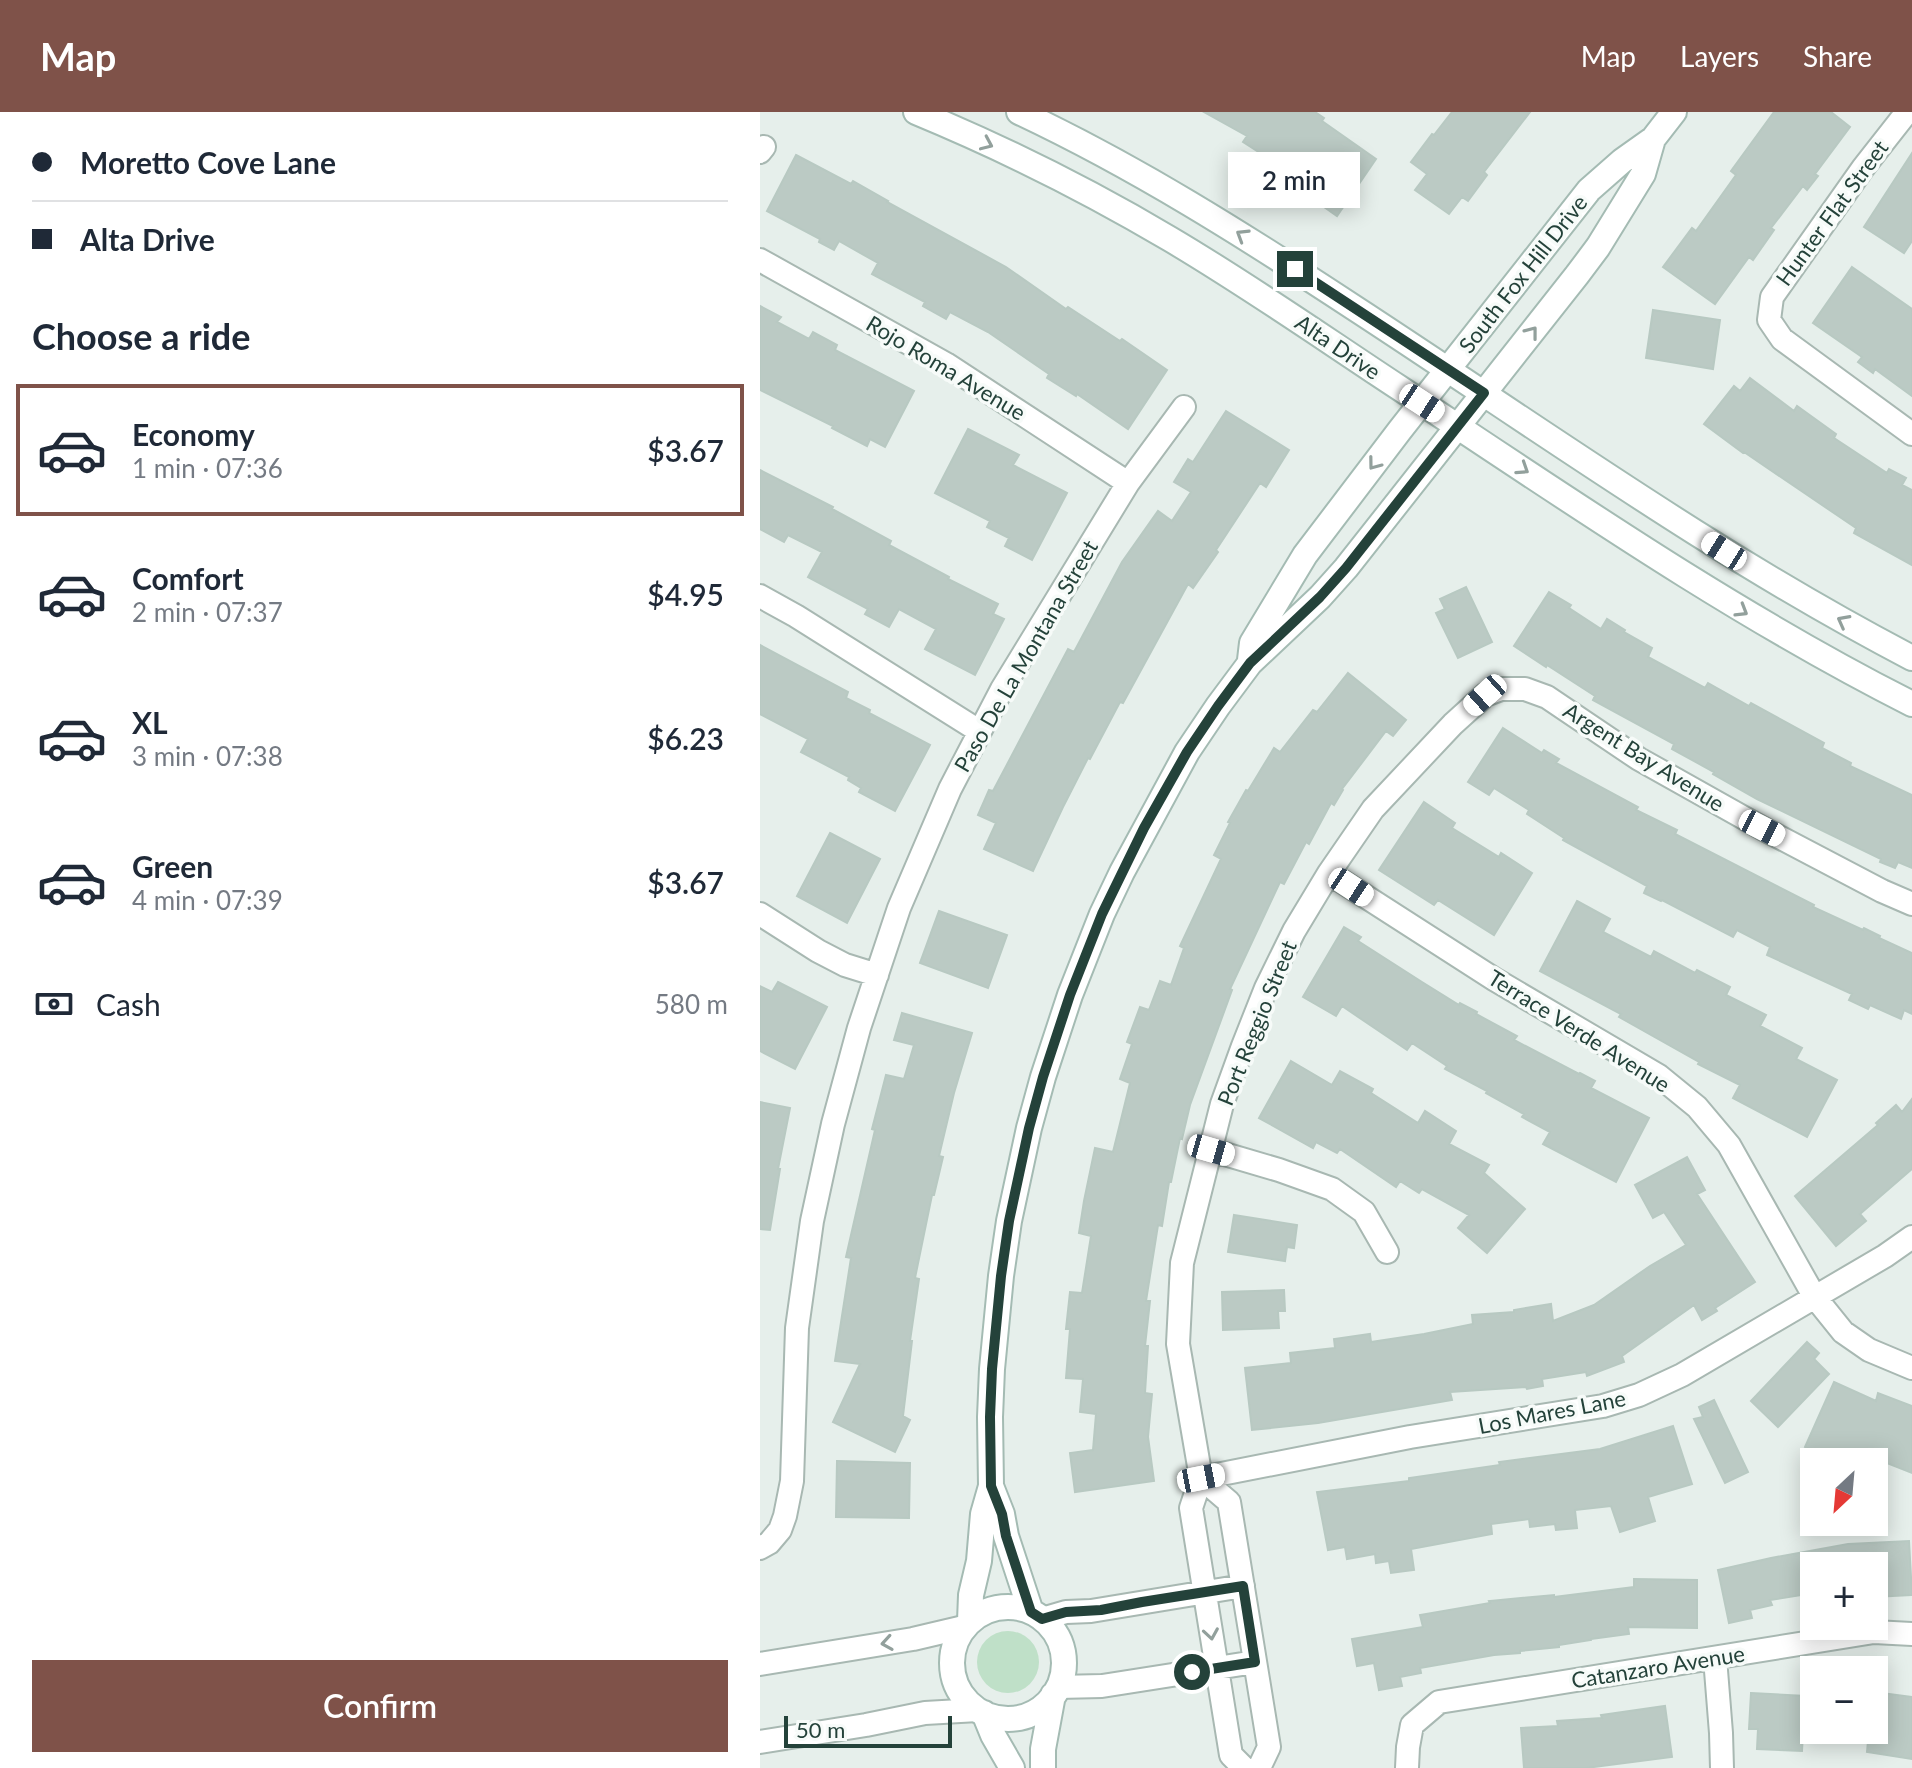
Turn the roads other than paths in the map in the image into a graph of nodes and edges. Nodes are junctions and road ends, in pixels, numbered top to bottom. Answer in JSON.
{"nodes":[{"id":1,"x":916,"y":112,"type":"edge"},
{"id":2,"x":1019,"y":112,"type":"edge"},
{"id":3,"x":1674,"y":112,"type":"edge"},
{"id":4,"x":1907,"y":118,"type":"edge"},
{"id":5,"x":1653,"y":139,"type":"junction"},
{"id":6,"x":760,"y":260,"type":"edge"},
{"id":7,"x":1448,"y":369,"type":"junction"},
{"id":8,"x":1484,"y":393,"type":"junction"},
{"id":9,"x":1422,"y":403,"type":"junction"},
{"id":10,"x":1184,"y":407,"type":"dead end"},
{"id":11,"x":1458,"y":427,"type":"junction"},
{"id":12,"x":1912,"y":434,"type":"edge"},
{"id":13,"x":1128,"y":483,"type":"junction"},
{"id":14,"x":760,"y":596,"type":"edge"},
{"id":15,"x":1912,"y":658,"type":"edge"},
{"id":16,"x":1250,"y":663,"type":"junction"},
{"id":17,"x":1501,"y":689,"type":"joint"},
{"id":18,"x":1912,"y":704,"type":"edge"},
{"id":19,"x":979,"y":731,"type":"junction"},
{"id":20,"x":1329,"y":873,"type":"junction"},
{"id":21,"x":1912,"y":904,"type":"edge"},
{"id":22,"x":760,"y":914,"type":"edge"},
{"id":23,"x":877,"y":975,"type":"junction"},
{"id":24,"x":1211,"y":1150,"type":"junction"},
{"id":25,"x":1912,"y":1237,"type":"edge"},
{"id":26,"x":1387,"y":1252,"type":"dead end"},
{"id":27,"x":1814,"y":1296,"type":"junction"},
{"id":28,"x":1912,"y":1368,"type":"edge"},
{"id":29,"x":1201,"y":1478,"type":"junction"},
{"id":30,"x":991,"y":1486,"type":"junction"},
{"id":31,"x":760,"y":1548,"type":"edge"},
{"id":32,"x":1243,"y":1586,"type":"junction"},
{"id":33,"x":1205,"y":1592,"type":"junction"},
{"id":34,"x":1037,"y":1616,"type":"junction"},
{"id":35,"x":967,"y":1624,"type":"junction"},
{"id":36,"x":1912,"y":1634,"type":"edge"},
{"id":37,"x":1715,"y":1658,"type":"junction"},
{"id":38,"x":1255,"y":1662,"type":"junction"},
{"id":39,"x":760,"y":1664,"type":"edge"},
{"id":40,"x":1217,"y":1668,"type":"junction"},
{"id":41,"x":1056,"y":1691,"type":"junction"},
{"id":42,"x":981,"y":1712,"type":"junction"},
{"id":43,"x":760,"y":1742,"type":"edge"},
{"id":44,"x":1012,"y":1768,"type":"edge"},
{"id":45,"x":1043,"y":1768,"type":"edge"},
{"id":46,"x":1244,"y":1768,"type":"edge"},
{"id":47,"x":1259,"y":1768,"type":"edge"},
{"id":48,"x":1407,"y":1768,"type":"edge"},
{"id":49,"x":1722,"y":1768,"type":"edge"}],
"edges":[{"from":1,"to":9,"type":"street","name":"Alta Drive","one_way":true},
{"from":7,"to":2,"type":"street","name":"Alta Drive","one_way":true},
{"from":3,"to":5,"type":"street","name":"South Fox Hill Drive"},
{"from":4,"to":12,"type":"street","name":"Hunter Flat Street"},
{"from":5,"to":7,"type":"street","name":"South Fox Hill Drive"},
{"from":8,"to":5,"type":"street","name":"South Fox Hill Drive","one_way":true},
{"from":6,"to":13,"type":"street","name":"Rojo Roma Avenue"},
{"from":7,"to":8,"type":"street","name":"Alta Drive"},
{"from":7,"to":9,"type":"street","name":"South Fox Hill Drive"},
{"from":8,"to":11,"type":"street","name":"South Fox Hill Drive"},
{"from":15,"to":8,"type":"street","name":"Alta Drive","one_way":true},
{"from":9,"to":11,"type":"street","name":"Alta Drive"},
{"from":9,"to":16,"type":"street","name":"South Fox Hill Drive","one_way":true},
{"from":10,"to":13,"type":"street","name":"Paso De La Montana Street"},
{"from":11,"to":16,"type":"street","name":"South Fox Hill Drive"},
{"from":11,"to":18,"type":"street","name":"Alta Drive","one_way":true},
{"from":13,"to":19,"type":"street","name":"Paso De La Montana Street"},
{"from":14,"to":19,"type":"street"},
{"from":16,"to":30,"type":"street","name":"South Fox Hill Drive"},
{"from":17,"to":20,"type":"street","name":"Port Reggio Street"},
{"from":17,"to":21,"type":"street","name":"Argent Bay Avenue"},
{"from":19,"to":23,"type":"street","name":"Paso De La Montana Street"},
{"from":20,"to":24,"type":"street","name":"Port Reggio Street"},
{"from":20,"to":27,"type":"street","name":"Terrace Verde Avenue"},
{"from":22,"to":23,"type":"street"},
{"from":23,"to":31,"type":"street","name":"Paso De La Montana Street"},
{"from":24,"to":26,"type":"street"},
{"from":24,"to":29,"type":"street","name":"Port Reggio Street"},
{"from":25,"to":27,"type":"street","name":"Los Mares Lane"},
{"from":27,"to":28,"type":"street","name":"Terrace Verde Avenue"},
{"from":27,"to":29,"type":"street","name":"Los Mares Lane"},
{"from":29,"to":32,"type":"street"},
{"from":29,"to":33,"type":"street","name":"Port Reggio Street"},
{"from":30,"to":34,"type":"street","name":"South Fox Hill Drive"},
{"from":30,"to":35,"type":"street","name":"South Fox Hill Drive"},
{"from":32,"to":33,"type":"street"},
{"from":32,"to":38,"type":"street"},
{"from":33,"to":34,"type":"street"},
{"from":33,"to":40,"type":"street","name":"Port Reggio Street","one_way":true},
{"from":34,"to":35,"type":"street"},
{"from":34,"to":41,"type":"street"},
{"from":35,"to":39,"type":"street","one_way":true},
{"from":35,"to":42,"type":"street"},
{"from":36,"to":37,"type":"street","name":"Catanzaro Avenue"},
{"from":37,"to":48,"type":"street","name":"Catanzaro Avenue"},
{"from":37,"to":49,"type":"street"},
{"from":38,"to":40,"type":"street"},
{"from":38,"to":47,"type":"street"},
{"from":40,"to":41,"type":"street"},
{"from":40,"to":46,"type":"street","name":"Port Reggio Street"},
{"from":41,"to":42,"type":"street"},
{"from":41,"to":45,"type":"street"},
{"from":42,"to":43,"type":"street"},
{"from":42,"to":44,"type":"street"}]}
